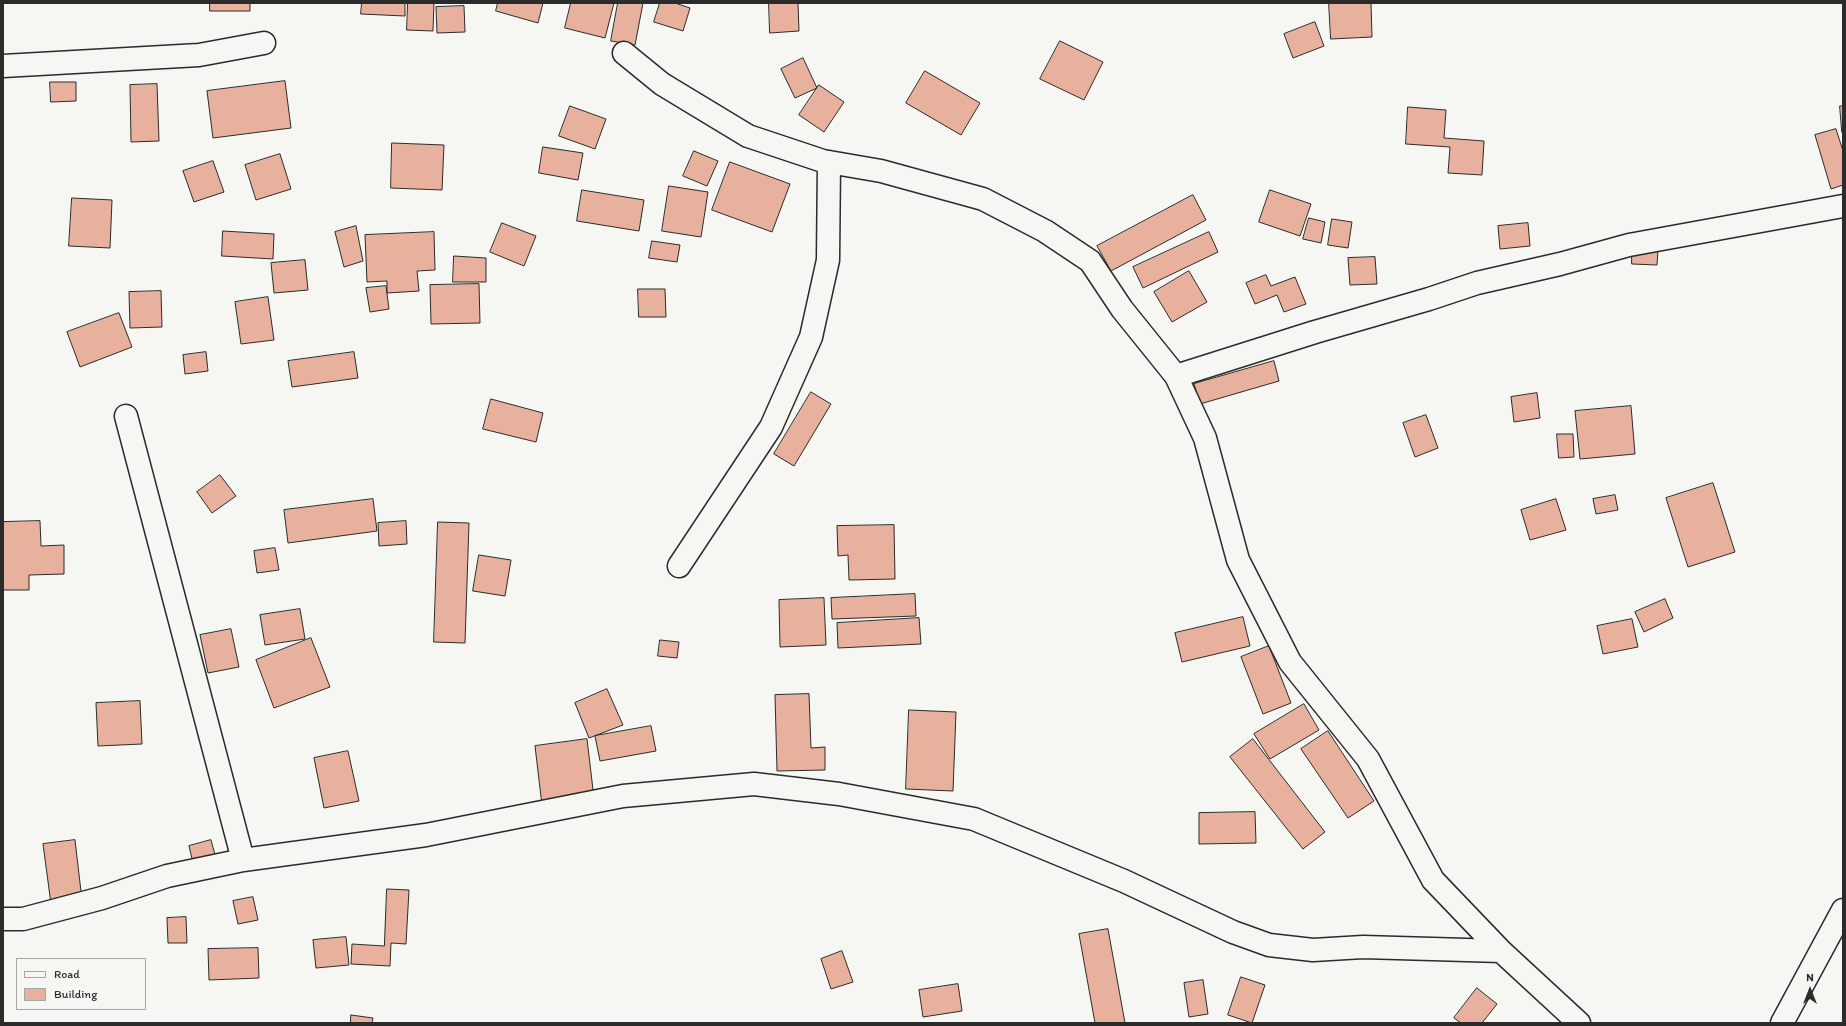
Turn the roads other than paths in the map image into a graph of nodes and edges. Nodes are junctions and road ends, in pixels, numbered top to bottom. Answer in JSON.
{"nodes":[{"id":1,"x":264,"y":43,"type":"dead end"},
{"id":2,"x":624,"y":53,"type":"dead end"},
{"id":3,"x":3,"y":66,"type":"edge"},
{"id":4,"x":829,"y":162,"type":"junction"},
{"id":5,"x":1843,"y":206,"type":"edge"},
{"id":6,"x":1176,"y":376,"type":"junction"},
{"id":7,"x":126,"y":416,"type":"dead end"},
{"id":8,"x":679,"y":566,"type":"dead end"},
{"id":9,"x":243,"y":860,"type":"junction"},
{"id":10,"x":1843,"y":910,"type":"edge"},
{"id":11,"x":3,"y":919,"type":"edge"},
{"id":12,"x":1501,"y":951,"type":"junction"},
{"id":13,"x":1579,"y":1023,"type":"edge"},
{"id":14,"x":1782,"y":1023,"type":"edge"}],
"edges":[{"from":1,"to":3,"type":"street"},
{"from":2,"to":4,"type":"street"},
{"from":4,"to":6,"type":"street"},
{"from":4,"to":8,"type":"street"},
{"from":5,"to":6,"type":"street"},
{"from":6,"to":12,"type":"street"},
{"from":7,"to":9,"type":"street"},
{"from":9,"to":11,"type":"street"},
{"from":9,"to":12,"type":"street"},
{"from":10,"to":14,"type":"street"},
{"from":12,"to":13,"type":"street"}]}
